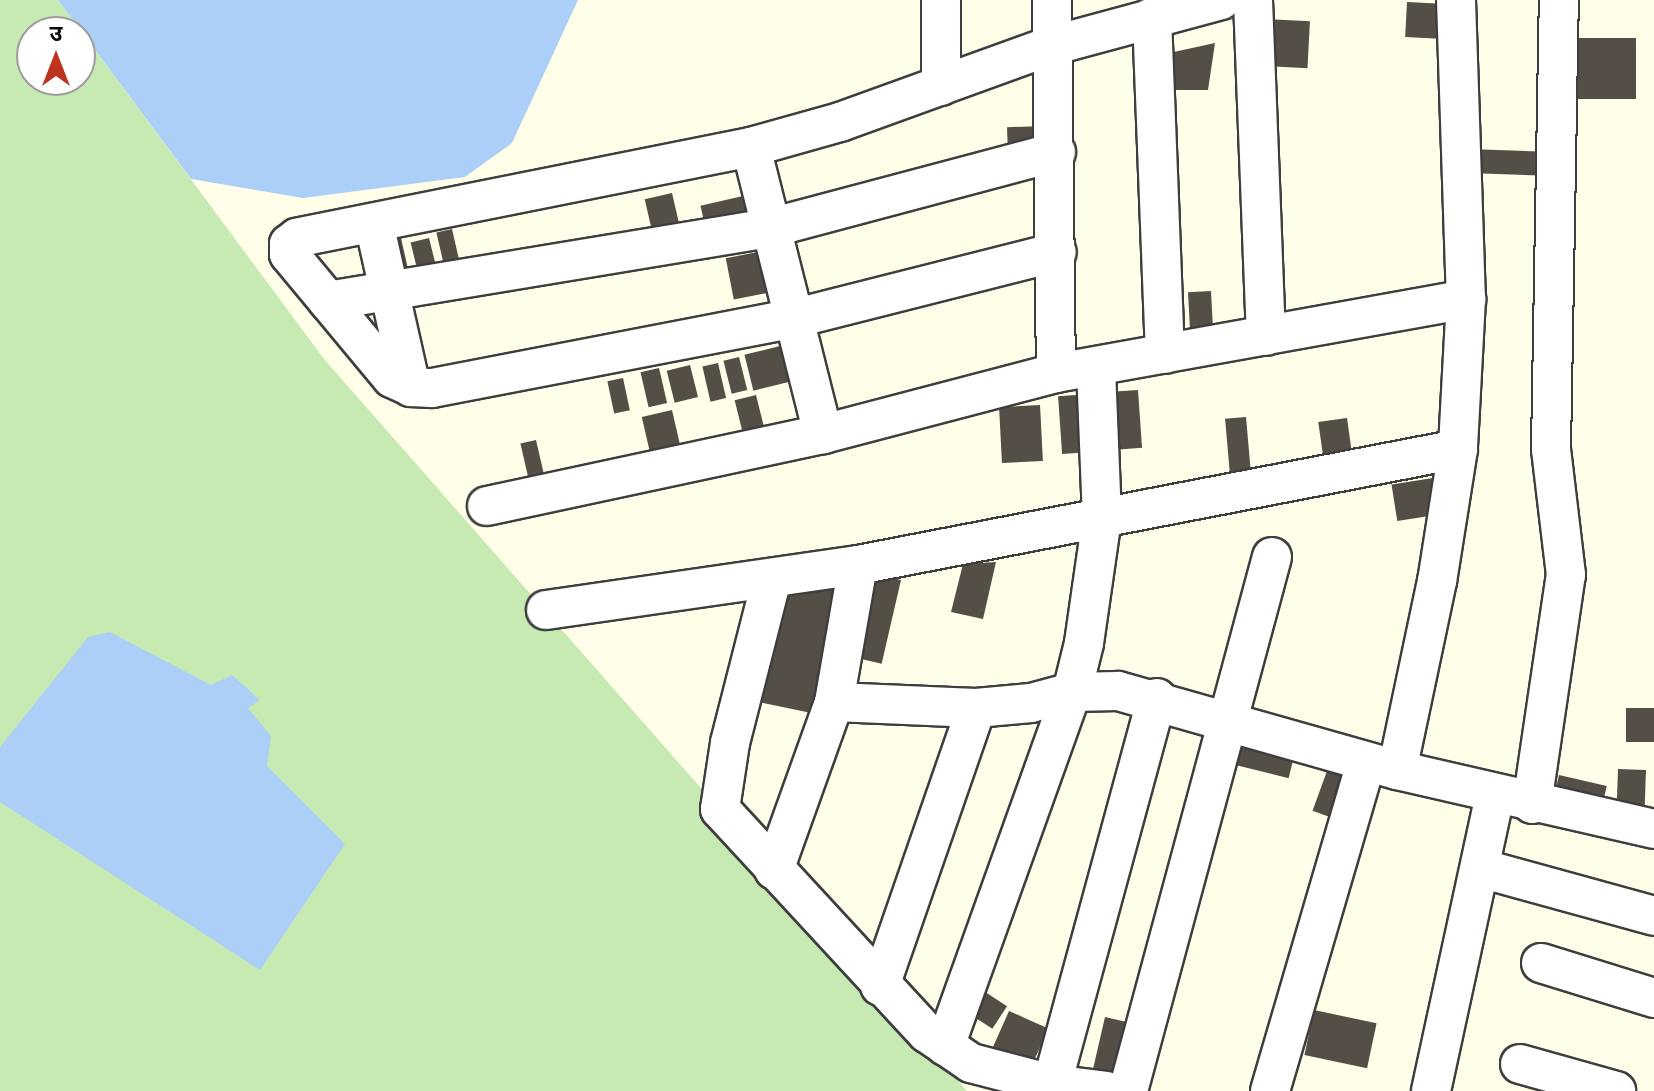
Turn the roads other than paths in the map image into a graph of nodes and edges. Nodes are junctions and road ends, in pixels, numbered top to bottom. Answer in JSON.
{"nodes":[{"id":1,"x":941,"y":0,"type":"edge"},
{"id":2,"x":1052,"y":0,"type":"edge"},
{"id":3,"x":1221,"y":0,"type":"edge"},
{"id":4,"x":1253,"y":0,"type":"edge"},
{"id":5,"x":1456,"y":0,"type":"edge"},
{"id":6,"x":1559,"y":0,"type":"edge"},
{"id":7,"x":1152,"y":17,"type":"junction"},
{"id":8,"x":1050,"y":46,"type":"junction"},
{"id":9,"x":941,"y":86,"type":"junction"},
{"id":10,"x":751,"y":147,"type":"junction"},
{"id":11,"x":1056,"y":152,"type":"junction"},
{"id":12,"x":374,"y":223,"type":"junction"},
{"id":13,"x":770,"y":228,"type":"junction"},
{"id":14,"x":1057,"y":252,"type":"junction"},
{"id":15,"x":387,"y":290,"type":"junction"},
{"id":16,"x":1466,"y":299,"type":"junction"},
{"id":17,"x":328,"y":301,"type":"junction"},
{"id":18,"x":792,"y":319,"type":"junction"},
{"id":19,"x":1266,"y":336,"type":"junction"},
{"id":20,"x":1165,"y":354,"type":"junction"},
{"id":21,"x":1096,"y":366,"type":"junction"},
{"id":22,"x":1056,"y":373,"type":"junction"},
{"id":23,"x":411,"y":387,"type":"junction"},
{"id":24,"x":823,"y":434,"type":"junction"},
{"id":25,"x":1458,"y":449,"type":"junction"},
{"id":26,"x":487,"y":506,"type":"dead end"},
{"id":27,"x":1102,"y":518,"type":"junction"},
{"id":28,"x":1272,"y":557,"type":"dead end"},
{"id":29,"x":858,"y":565,"type":"junction"},
{"id":30,"x":772,"y":578,"type":"junction"},
{"id":31,"x":546,"y":610,"type":"dead end"},
{"id":32,"x":1072,"y":692,"type":"junction"},
{"id":33,"x":1157,"y":698,"type":"junction"},
{"id":34,"x":834,"y":702,"type":"junction"},
{"id":35,"x":976,"y":708,"type":"junction"},
{"id":36,"x":1230,"y":719,"type":"junction"},
{"id":37,"x":1381,"y":767,"type":"junction"},
{"id":38,"x":1495,"y":796,"type":"junction"},
{"id":39,"x":1532,"y":804,"type":"junction"},
{"id":40,"x":1654,"y":829,"type":"edge"},
{"id":41,"x":1480,"y":868,"type":"junction"},
{"id":42,"x":774,"y":870,"type":"junction"},
{"id":43,"x":1654,"y":916,"type":"edge"},
{"id":44,"x":1541,"y":963,"type":"dead end"},
{"id":45,"x":880,"y":986,"type":"junction"},
{"id":46,"x":1654,"y":998,"type":"edge"},
{"id":47,"x":945,"y":1046,"type":"junction"},
{"id":48,"x":1520,"y":1064,"type":"dead end"},
{"id":49,"x":1056,"y":1087,"type":"edge"},
{"id":50,"x":1106,"y":1091,"type":"edge"},
{"id":51,"x":1128,"y":1091,"type":"edge"},
{"id":52,"x":1270,"y":1091,"type":"edge"},
{"id":53,"x":1431,"y":1091,"type":"edge"},
{"id":54,"x":1616,"y":1091,"type":"edge"}],
"edges":[{"from":1,"to":9,"type":"street"},
{"from":2,"to":8,"type":"street"},
{"from":3,"to":7,"type":"street"},
{"from":4,"to":19,"type":"street"},
{"from":5,"to":16,"type":"street"},
{"from":6,"to":39,"type":"street"},
{"from":7,"to":8,"type":"street"},
{"from":7,"to":20,"type":"street"},
{"from":8,"to":9,"type":"street"},
{"from":8,"to":11,"type":"street"},
{"from":9,"to":10,"type":"street"},
{"from":10,"to":12,"type":"street"},
{"from":10,"to":13,"type":"street"},
{"from":11,"to":13,"type":"street"},
{"from":11,"to":14,"type":"street"},
{"from":12,"to":15,"type":"street"},
{"from":12,"to":17,"type":"street"},
{"from":13,"to":15,"type":"street"},
{"from":13,"to":18,"type":"street"},
{"from":14,"to":18,"type":"street"},
{"from":14,"to":22,"type":"street"},
{"from":15,"to":17,"type":"street"},
{"from":15,"to":23,"type":"street"},
{"from":16,"to":19,"type":"street"},
{"from":16,"to":25,"type":"street"},
{"from":17,"to":23,"type":"street"},
{"from":18,"to":23,"type":"street"},
{"from":18,"to":24,"type":"street"},
{"from":19,"to":20,"type":"street"},
{"from":20,"to":21,"type":"street"},
{"from":21,"to":22,"type":"street"},
{"from":21,"to":27,"type":"street"},
{"from":22,"to":24,"type":"street"},
{"from":24,"to":26,"type":"street"},
{"from":25,"to":27,"type":"street"},
{"from":25,"to":37,"type":"street"},
{"from":27,"to":29,"type":"street"},
{"from":27,"to":32,"type":"street"},
{"from":28,"to":36,"type":"street"},
{"from":29,"to":30,"type":"street"},
{"from":29,"to":34,"type":"street"},
{"from":30,"to":31,"type":"street"},
{"from":30,"to":42,"type":"street"},
{"from":32,"to":33,"type":"street"},
{"from":32,"to":35,"type":"street"},
{"from":32,"to":47,"type":"street"},
{"from":33,"to":36,"type":"street"},
{"from":33,"to":49,"type":"street"},
{"from":34,"to":35,"type":"street"},
{"from":34,"to":42,"type":"street"},
{"from":35,"to":45,"type":"street"},
{"from":36,"to":37,"type":"street"},
{"from":36,"to":51,"type":"street"},
{"from":37,"to":38,"type":"street"},
{"from":37,"to":52,"type":"street"},
{"from":38,"to":39,"type":"street"},
{"from":38,"to":41,"type":"street"},
{"from":39,"to":40,"type":"street"},
{"from":41,"to":43,"type":"street"},
{"from":41,"to":53,"type":"street"},
{"from":42,"to":45,"type":"street"},
{"from":44,"to":46,"type":"street"},
{"from":45,"to":47,"type":"street"},
{"from":47,"to":49,"type":"street"},
{"from":48,"to":54,"type":"street"},
{"from":49,"to":50,"type":"street"}]}
